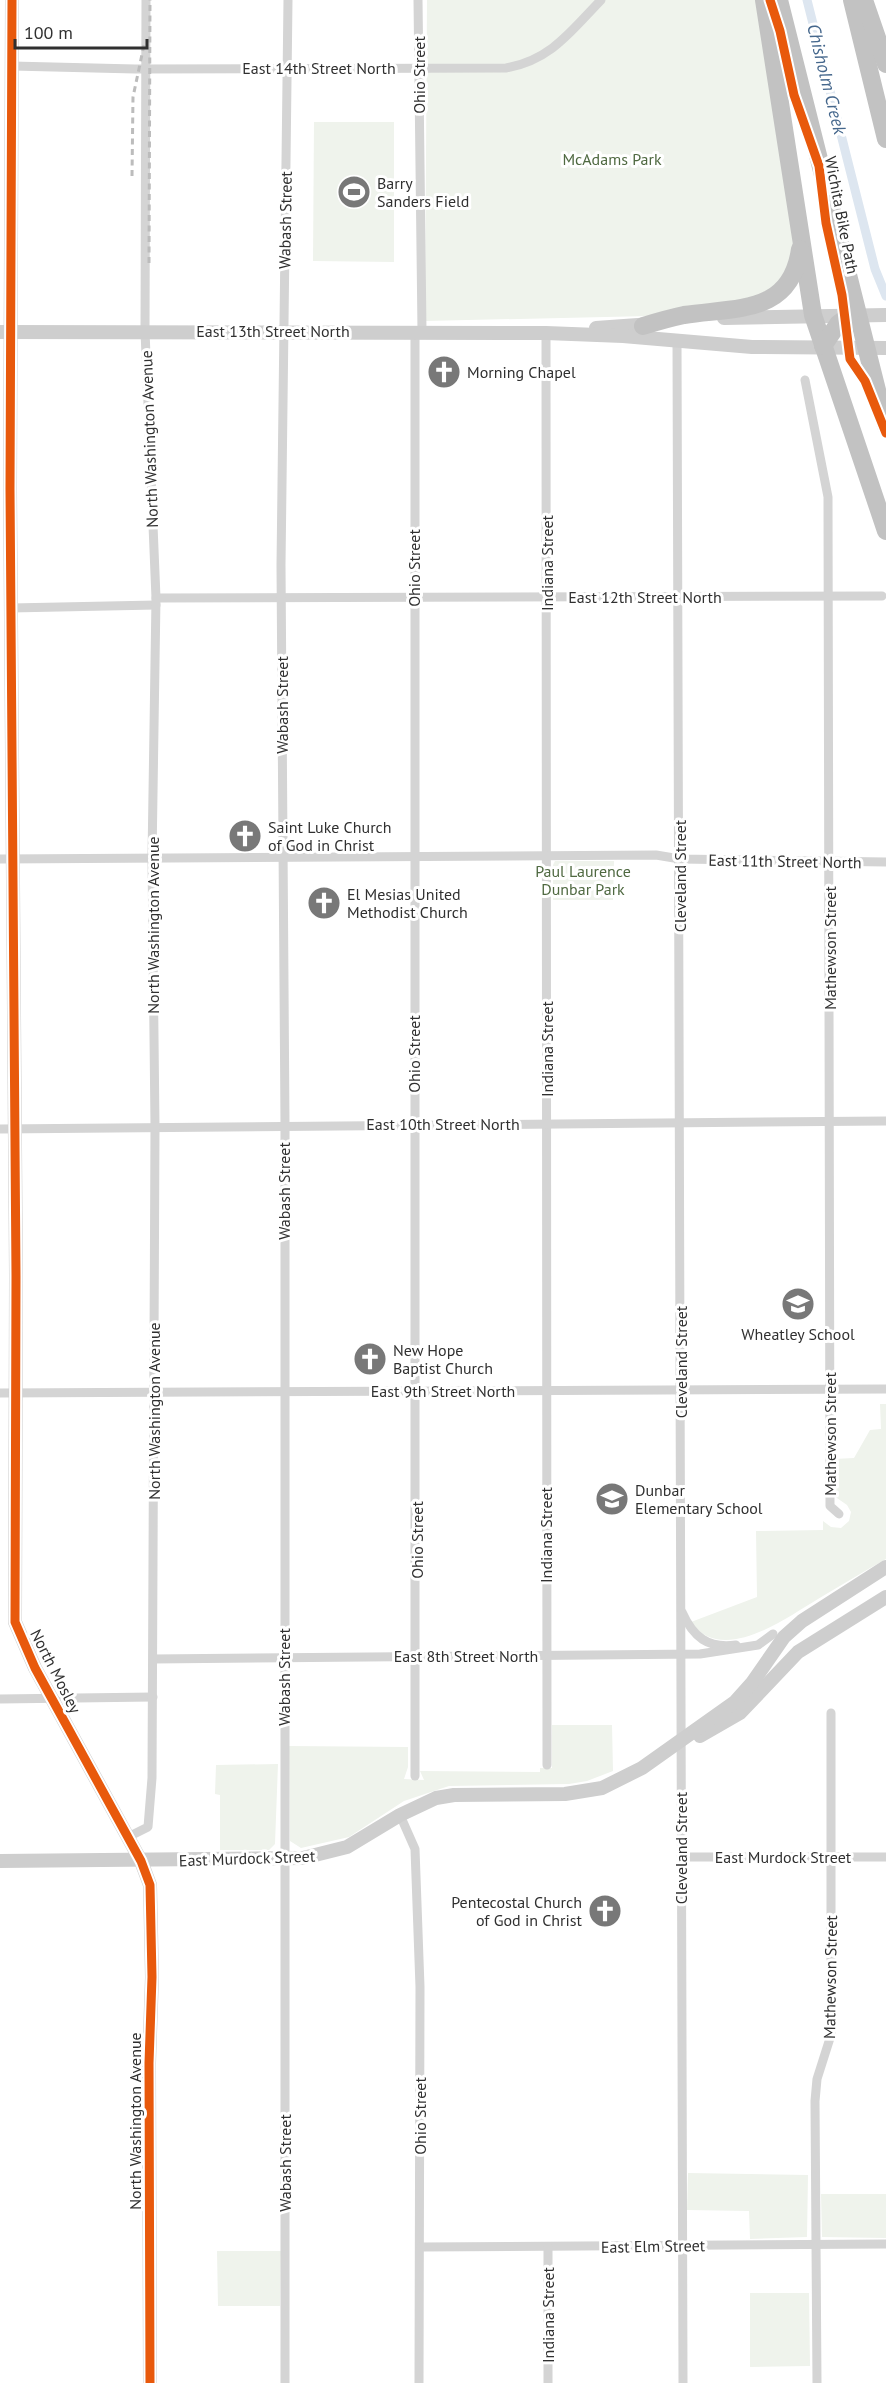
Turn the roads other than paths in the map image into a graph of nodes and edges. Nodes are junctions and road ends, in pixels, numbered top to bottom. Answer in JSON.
{"nodes":[{"id":1,"x":12,"y":0,"type":"edge"},
{"id":2,"x":146,"y":0,"type":"edge"},
{"id":3,"x":288,"y":0,"type":"edge"},
{"id":4,"x":418,"y":0,"type":"edge"},
{"id":5,"x":601,"y":0,"type":"edge"},
{"id":6,"x":764,"y":0,"type":"edge"},
{"id":7,"x":779,"y":0,"type":"edge"},
{"id":8,"x":852,"y":0,"type":"edge"},
{"id":9,"x":864,"y":0,"type":"edge"},
{"id":10,"x":886,"y":64,"type":"edge"},
{"id":11,"x":12,"y":66,"type":"junction"},
{"id":12,"x":287,"y":68,"type":"junction"},
{"id":13,"x":418,"y":68,"type":"junction"},
{"id":14,"x":146,"y":69,"type":"junction"},
{"id":15,"x":886,"y":139,"type":"edge"},
{"id":16,"x":802,"y":233,"type":"junction"},
{"id":17,"x":813,"y":315,"type":"junction"},
{"id":18,"x":850,"y":315,"type":"junction"},
{"id":19,"x":886,"y":315,"type":"edge"},
{"id":20,"x":643,"y":326,"type":"junction"},
{"id":21,"x":418,"y":331,"type":"junction"},
{"id":22,"x":6,"y":332,"type":"edge"},
{"id":23,"x":145,"y":332,"type":"junction"},
{"id":24,"x":284,"y":332,"type":"junction"},
{"id":25,"x":546,"y":333,"type":"junction"},
{"id":26,"x":677,"y":341,"type":"junction"},
{"id":27,"x":823,"y":346,"type":"junction"},
{"id":28,"x":886,"y":348,"type":"edge"},
{"id":29,"x":805,"y":380,"type":"dead end"},
{"id":30,"x":886,"y":426,"type":"edge"},
{"id":31,"x":886,"y":531,"type":"edge"},
{"id":32,"x":882,"y":596,"type":"dead end"},
{"id":33,"x":548,"y":597,"type":"junction"},
{"id":34,"x":679,"y":597,"type":"junction"},
{"id":35,"x":829,"y":597,"type":"junction"},
{"id":36,"x":281,"y":598,"type":"junction"},
{"id":37,"x":414,"y":598,"type":"junction"},
{"id":38,"x":156,"y":602,"type":"junction"},
{"id":39,"x":11,"y":608,"type":"junction"},
{"id":40,"x":414,"y":855,"type":"junction"},
{"id":41,"x":548,"y":855,"type":"junction"},
{"id":42,"x":283,"y":856,"type":"junction"},
{"id":43,"x":152,"y":858,"type":"junction"},
{"id":44,"x":7,"y":859,"type":"edge"},
{"id":45,"x":680,"y":859,"type":"junction"},
{"id":46,"x":830,"y":862,"type":"junction"},
{"id":47,"x":886,"y":862,"type":"edge"},
{"id":48,"x":830,"y":1121,"type":"junction"},
{"id":49,"x":886,"y":1121,"type":"edge"},
{"id":50,"x":681,"y":1122,"type":"junction"},
{"id":51,"x":547,"y":1123,"type":"junction"},
{"id":52,"x":414,"y":1124,"type":"junction"},
{"id":53,"x":285,"y":1125,"type":"junction"},
{"id":54,"x":155,"y":1126,"type":"junction"},
{"id":55,"x":0,"y":1129,"type":"edge"},
{"id":56,"x":15,"y":1129,"type":"junction"},
{"id":57,"x":831,"y":1388,"type":"junction"},
{"id":58,"x":681,"y":1389,"type":"junction"},
{"id":59,"x":886,"y":1389,"type":"edge"},
{"id":60,"x":547,"y":1390,"type":"junction"},
{"id":61,"x":416,"y":1391,"type":"junction"},
{"id":62,"x":284,"y":1392,"type":"junction"},
{"id":63,"x":0,"y":1393,"type":"edge"},
{"id":64,"x":15,"y":1393,"type":"junction"},
{"id":65,"x":154,"y":1393,"type":"junction"},
{"id":66,"x":839,"y":1514,"type":"dead end"},
{"id":67,"x":886,"y":1567,"type":"edge"},
{"id":68,"x":886,"y":1598,"type":"edge"},
{"id":69,"x":825,"y":1604,"type":"junction"},
{"id":70,"x":681,"y":1608,"type":"junction"},
{"id":71,"x":773,"y":1634,"type":"junction"},
{"id":72,"x":681,"y":1654,"type":"junction"},
{"id":73,"x":416,"y":1656,"type":"junction"},
{"id":74,"x":545,"y":1656,"type":"junction"},
{"id":75,"x":284,"y":1657,"type":"junction"},
{"id":76,"x":153,"y":1659,"type":"junction"},
{"id":77,"x":153,"y":1697,"type":"junction"},
{"id":78,"x":0,"y":1699,"type":"edge"},
{"id":79,"x":52,"y":1699,"type":"junction"},
{"id":80,"x":831,"y":1713,"type":"dead end"},
{"id":81,"x":681,"y":1741,"type":"junction"},
{"id":82,"x":547,"y":1765,"type":"dead end"},
{"id":83,"x":415,"y":1776,"type":"dead end"},
{"id":84,"x":400,"y":1815,"type":"junction"},
{"id":85,"x":128,"y":1837,"type":"junction"},
{"id":86,"x":681,"y":1857,"type":"junction"},
{"id":87,"x":886,"y":1857,"type":"edge"},
{"id":88,"x":285,"y":1858,"type":"junction"},
{"id":89,"x":832,"y":1858,"type":"junction"},
{"id":90,"x":0,"y":1861,"type":"edge"},
{"id":91,"x":141,"y":1861,"type":"junction"},
{"id":92,"x":816,"y":2244,"type":"junction"},
{"id":93,"x":886,"y":2244,"type":"edge"},
{"id":94,"x":682,"y":2245,"type":"junction"},
{"id":95,"x":421,"y":2247,"type":"junction"},
{"id":96,"x":548,"y":2247,"type":"junction"},
{"id":97,"x":150,"y":2383,"type":"edge"},
{"id":98,"x":285,"y":2383,"type":"edge"},
{"id":99,"x":418,"y":2383,"type":"edge"},
{"id":100,"x":548,"y":2383,"type":"edge"},
{"id":101,"x":683,"y":2383,"type":"edge"},
{"id":102,"x":817,"y":2383,"type":"edge"}],
"edges":[{"from":1,"to":11,"type":"street","name":"North Mosley"},
{"from":2,"to":14,"type":"street","name":"North Washington Avenue"},
{"from":3,"to":12,"type":"street","name":"Wabash Street"},
{"from":4,"to":13,"type":"street","name":"Ohio Street"},
{"from":5,"to":13,"type":"street","name":"East 14th Street North"},
{"from":6,"to":16,"type":"highway"},
{"from":7,"to":30,"type":"highway"},
{"from":8,"to":15,"type":"highway"},
{"from":9,"to":10,"type":"highway"},
{"from":11,"to":14,"type":"street","name":"East 14th Street North"},
{"from":11,"to":22,"type":"street","name":"North Mosley"},
{"from":12,"to":13,"type":"street","name":"East 14th Street North"},
{"from":12,"to":14,"type":"street","name":"East 14th Street North"},
{"from":12,"to":24,"type":"street","name":"Wabash Street"},
{"from":13,"to":21,"type":"street","name":"Ohio Street"},
{"from":14,"to":23,"type":"street","name":"North Washington Avenue"},
{"from":16,"to":17,"type":"highway"},
{"from":16,"to":20,"type":"highway"},
{"from":17,"to":18,"type":"street","name":"East 13th Street North"},
{"from":17,"to":20,"type":"street","name":"East 13th Street North"},
{"from":17,"to":27,"type":"highway"},
{"from":18,"to":19,"type":"street","name":"East 13th Street North"},
{"from":18,"to":27,"type":"highway"},
{"from":20,"to":25,"type":"street","name":"East 13th Street North"},
{"from":21,"to":24,"type":"street","name":"East 13th Street North"},
{"from":21,"to":25,"type":"street","name":"East 13th Street North"},
{"from":21,"to":37,"type":"street","name":"Ohio Street"},
{"from":22,"to":23,"type":"street","name":"East 13th Street North"},
{"from":22,"to":39,"type":"street","name":"North Mosley"},
{"from":23,"to":24,"type":"street","name":"East 13th Street North"},
{"from":23,"to":38,"type":"street","name":"North Washington Avenue"},
{"from":24,"to":36,"type":"street","name":"Wabash Street"},
{"from":25,"to":26,"type":"street","name":"East 13th Street North"},
{"from":25,"to":33,"type":"street","name":"Indiana Street"},
{"from":26,"to":27,"type":"street","name":"East 13th Street North"},
{"from":26,"to":34,"type":"street","name":"Cleveland Street"},
{"from":27,"to":28,"type":"street","name":"East 13th Street North"},
{"from":27,"to":31,"type":"highway"},
{"from":29,"to":35,"type":"street","name":"Mathewson Street"},
{"from":32,"to":35,"type":"street","name":"East 12th Street North"},
{"from":33,"to":34,"type":"street","name":"East 12th Street North"},
{"from":33,"to":37,"type":"street","name":"East 12th Street North"},
{"from":33,"to":41,"type":"street","name":"Indiana Street"},
{"from":34,"to":35,"type":"street","name":"East 12th Street North"},
{"from":34,"to":45,"type":"street","name":"Cleveland Street"},
{"from":35,"to":46,"type":"street","name":"Mathewson Street"},
{"from":36,"to":37,"type":"street","name":"East 12th Street North"},
{"from":36,"to":38,"type":"street","name":"East 12th Street North"},
{"from":36,"to":42,"type":"street","name":"Wabash Street"},
{"from":37,"to":40,"type":"street","name":"Ohio Street"},
{"from":38,"to":39,"type":"street","name":"East 12th Street North"},
{"from":38,"to":43,"type":"street","name":"North Washington Avenue"},
{"from":39,"to":44,"type":"street","name":"North Mosley"},
{"from":40,"to":41,"type":"street","name":"East 11th Street North"},
{"from":40,"to":42,"type":"street","name":"East 11th Street North"},
{"from":40,"to":52,"type":"street","name":"Ohio Street"},
{"from":41,"to":45,"type":"street","name":"East 11th Street North"},
{"from":41,"to":51,"type":"street","name":"Indiana Street"},
{"from":42,"to":43,"type":"street","name":"East 11th Street North"},
{"from":42,"to":53,"type":"street","name":"Wabash Street"},
{"from":43,"to":44,"type":"street","name":"East 11th Street North"},
{"from":43,"to":54,"type":"street","name":"North Washington Avenue"},
{"from":44,"to":56,"type":"street","name":"North Mosley"},
{"from":45,"to":46,"type":"street","name":"East 11th Street North"},
{"from":45,"to":50,"type":"street","name":"Cleveland Street"},
{"from":46,"to":47,"type":"street","name":"East 11th Street North"},
{"from":46,"to":48,"type":"street","name":"Mathewson Street"},
{"from":48,"to":49,"type":"street","name":"East 10th Street North"},
{"from":48,"to":50,"type":"street","name":"East 10th Street North"},
{"from":48,"to":57,"type":"street","name":"Mathewson Street"},
{"from":50,"to":51,"type":"street","name":"East 10th Street North"},
{"from":50,"to":58,"type":"street","name":"Cleveland Street"},
{"from":51,"to":52,"type":"street","name":"East 10th Street North"},
{"from":51,"to":60,"type":"street","name":"Indiana Street"},
{"from":52,"to":53,"type":"street","name":"East 10th Street North"},
{"from":52,"to":61,"type":"street","name":"Ohio Street"},
{"from":53,"to":54,"type":"street","name":"East 10th Street North"},
{"from":53,"to":62,"type":"street","name":"Wabash Street"},
{"from":54,"to":56,"type":"street","name":"East 10th Street North"},
{"from":54,"to":65,"type":"street","name":"North Washington Avenue"},
{"from":55,"to":56,"type":"street","name":"East 10th Street North"},
{"from":56,"to":64,"type":"street","name":"North Mosley"},
{"from":57,"to":58,"type":"street","name":"East 9th Street North"},
{"from":57,"to":59,"type":"street","name":"East 9th Street North"},
{"from":57,"to":66,"type":"street","name":"Mathewson Street"},
{"from":58,"to":60,"type":"street","name":"East 9th Street North"},
{"from":58,"to":70,"type":"street","name":"Cleveland Street"},
{"from":60,"to":61,"type":"street","name":"East 9th Street North"},
{"from":60,"to":74,"type":"street","name":"Indiana Street"},
{"from":61,"to":62,"type":"street","name":"East 9th Street North"},
{"from":61,"to":73,"type":"street","name":"Ohio Street"},
{"from":62,"to":65,"type":"street","name":"East 9th Street North"},
{"from":62,"to":75,"type":"street","name":"Wabash Street"},
{"from":63,"to":64,"type":"street","name":"East 9th Street North"},
{"from":64,"to":65,"type":"street","name":"East 9th Street North"},
{"from":64,"to":79,"type":"street","name":"North Mosley"},
{"from":65,"to":76,"type":"street","name":"North Washington Avenue"},
{"from":67,"to":69,"type":"street","name":"East 8th Street North"},
{"from":68,"to":81,"type":"street","name":"East Murdock Street"},
{"from":69,"to":71,"type":"street","name":"East 8th Street North"},
{"from":69,"to":81,"type":"street","name":"East Murdock Street"},
{"from":70,"to":71,"type":"street","name":"East 8th Street North"},
{"from":70,"to":72,"type":"street","name":"Cleveland Street"},
{"from":71,"to":72,"type":"street","name":"East 8th Street North"},
{"from":72,"to":74,"type":"street","name":"East 8th Street North"},
{"from":72,"to":81,"type":"street","name":"Cleveland Street"},
{"from":73,"to":74,"type":"street","name":"East 8th Street North"},
{"from":73,"to":75,"type":"street","name":"East 8th Street North"},
{"from":73,"to":83,"type":"street","name":"Ohio Street"},
{"from":74,"to":82,"type":"street","name":"Indiana Street"},
{"from":75,"to":76,"type":"street","name":"East 8th Street North"},
{"from":75,"to":88,"type":"street","name":"Wabash Street"},
{"from":76,"to":77,"type":"street","name":"North Washington Avenue"},
{"from":77,"to":79,"type":"street"},
{"from":77,"to":85,"type":"street","name":"North Washington Avenue"},
{"from":78,"to":79,"type":"street"},
{"from":79,"to":85,"type":"street","name":"North Mosley"},
{"from":80,"to":89,"type":"street","name":"Mathewson Street"},
{"from":81,"to":84,"type":"street","name":"East Murdock Street"},
{"from":81,"to":86,"type":"street","name":"Cleveland Street"},
{"from":84,"to":88,"type":"street","name":"East Murdock Street"},
{"from":84,"to":95,"type":"street","name":"Ohio Street"},
{"from":85,"to":91,"type":"street","name":"North Mosley"},
{"from":86,"to":89,"type":"street","name":"East Murdock Street"},
{"from":86,"to":94,"type":"street","name":"Cleveland Street"},
{"from":87,"to":89,"type":"street","name":"East Murdock Street"},
{"from":88,"to":91,"type":"street","name":"East Murdock Street"},
{"from":88,"to":98,"type":"street","name":"Wabash Street"},
{"from":89,"to":92,"type":"street","name":"Mathewson Street"},
{"from":90,"to":91,"type":"street","name":"East Murdock Street"},
{"from":91,"to":97,"type":"street","name":"North Washington Avenue"},
{"from":92,"to":93,"type":"street","name":"East Elm Street"},
{"from":92,"to":94,"type":"street","name":"East Elm Street"},
{"from":92,"to":102,"type":"street","name":"Mathewson Street"},
{"from":94,"to":96,"type":"street","name":"East Elm Street"},
{"from":94,"to":101,"type":"street","name":"Cleveland Street"},
{"from":95,"to":96,"type":"street","name":"East Elm Street"},
{"from":95,"to":99,"type":"street","name":"Ohio Street"},
{"from":96,"to":100,"type":"street","name":"Indiana Street"}]}
